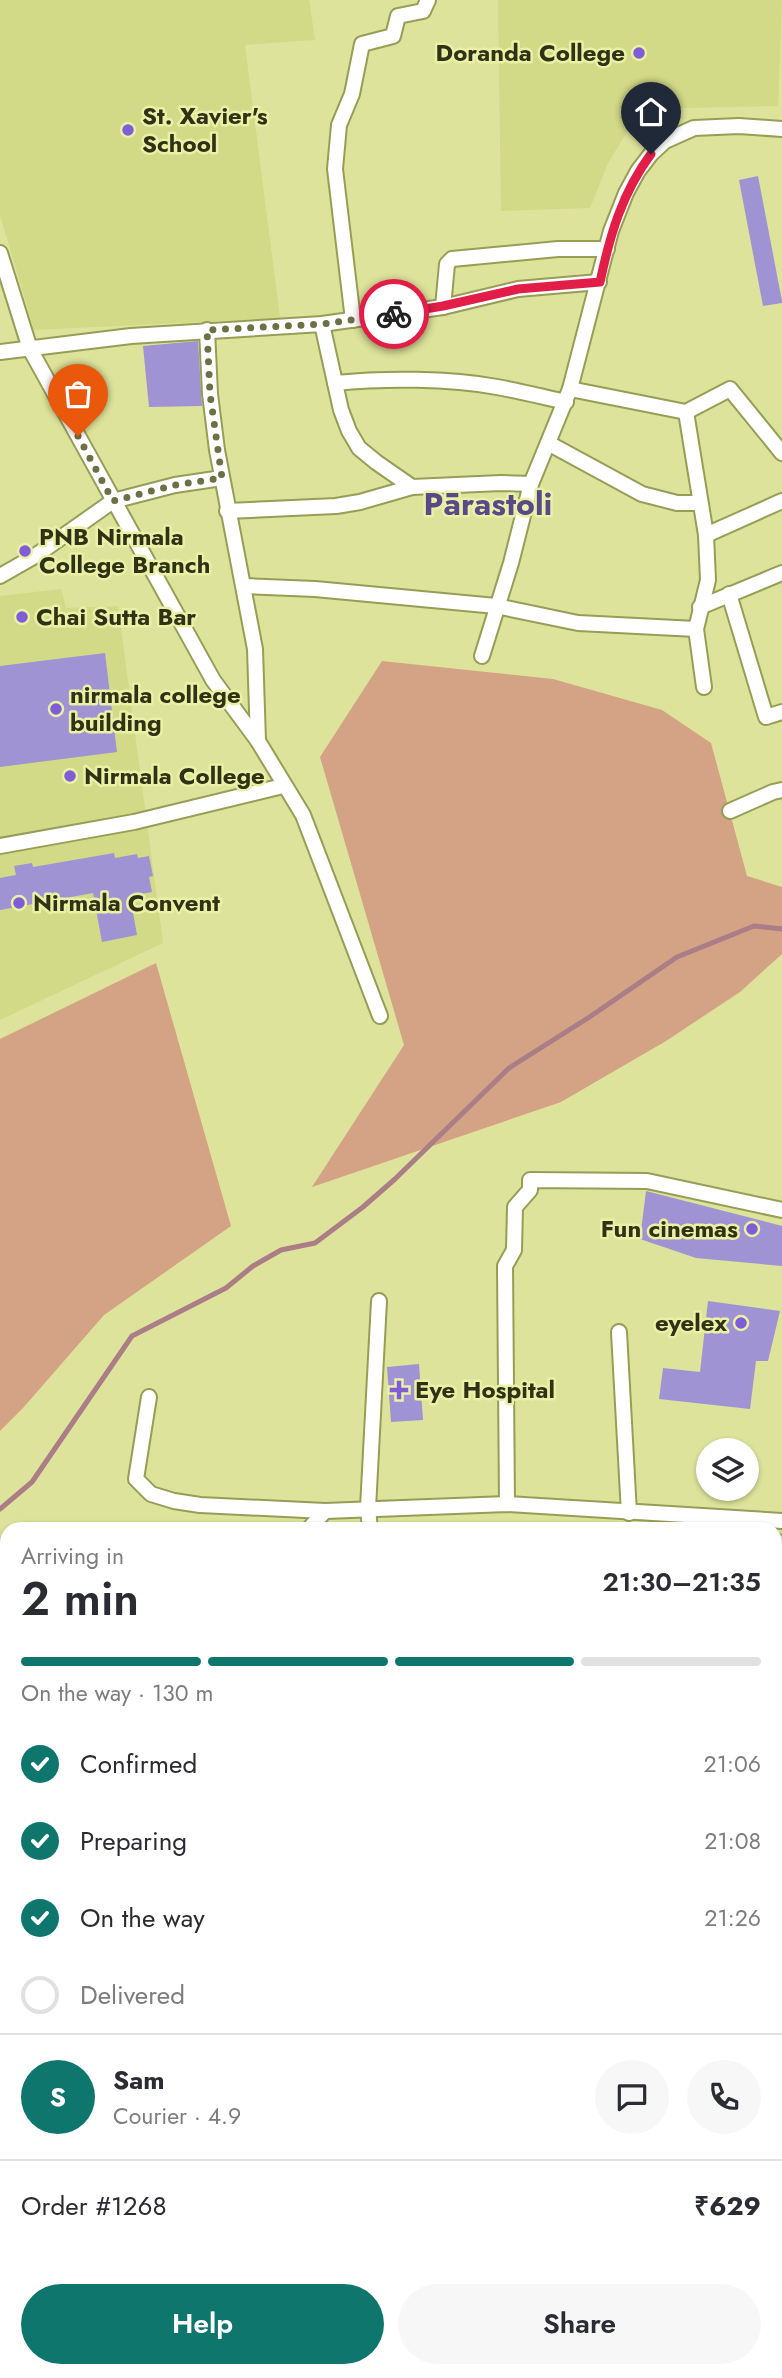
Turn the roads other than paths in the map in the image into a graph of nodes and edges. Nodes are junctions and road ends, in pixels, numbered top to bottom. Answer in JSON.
{"nodes":[{"id":1,"x":428,"y":0,"type":"edge"},
{"id":2,"x":782,"y":129,"type":"edge"},
{"id":3,"x":607,"y":249,"type":"junction"},
{"id":4,"x":0,"y":253,"type":"edge"},
{"id":5,"x":600,"y":282,"type":"junction"},
{"id":6,"x":443,"y":306,"type":"junction"},
{"id":7,"x":353,"y":320,"type":"junction"},
{"id":8,"x":323,"y":324,"type":"junction"},
{"id":9,"x":207,"y":330,"type":"junction"},
{"id":10,"x":30,"y":349,"type":"junction"},
{"id":11,"x":0,"y":352,"type":"edge"},
{"id":12,"x":335,"y":383,"type":"junction"},
{"id":13,"x":568,"y":396,"type":"junction"},
{"id":14,"x":686,"y":412,"type":"junction"},
{"id":15,"x":548,"y":443,"type":"junction"},
{"id":16,"x":782,"y":453,"type":"edge"},
{"id":17,"x":222,"y":478,"type":"junction"},
{"id":18,"x":531,"y":484,"type":"junction"},
{"id":19,"x":412,"y":486,"type":"junction"},
{"id":20,"x":113,"y":501,"type":"junction"},
{"id":21,"x":782,"y":501,"type":"edge"},
{"id":22,"x":699,"y":503,"type":"junction"},
{"id":23,"x":228,"y":511,"type":"junction"},
{"id":24,"x":706,"y":535,"type":"junction"},
{"id":25,"x":782,"y":573,"type":"edge"},
{"id":26,"x":0,"y":576,"type":"edge"},
{"id":27,"x":244,"y":586,"type":"junction"},
{"id":28,"x":729,"y":594,"type":"junction"},
{"id":29,"x":496,"y":606,"type":"junction"},
{"id":30,"x":701,"y":607,"type":"junction"},
{"id":31,"x":696,"y":629,"type":"junction"},
{"id":32,"x":482,"y":656,"type":"dead end"},
{"id":33,"x":704,"y":687,"type":"dead end"},
{"id":34,"x":782,"y":712,"type":"edge"},
{"id":35,"x":258,"y":741,"type":"junction"},
{"id":36,"x":283,"y":786,"type":"junction"},
{"id":37,"x":782,"y":790,"type":"edge"},
{"id":38,"x":730,"y":811,"type":"dead end"},
{"id":39,"x":0,"y":846,"type":"edge"},
{"id":40,"x":380,"y":1016,"type":"dead end"},
{"id":41,"x":782,"y":1210,"type":"edge"},
{"id":42,"x":379,"y":1301,"type":"dead end"},
{"id":43,"x":620,"y":1332,"type":"dead end"},
{"id":44,"x":149,"y":1397,"type":"dead end"},
{"id":45,"x":507,"y":1504,"type":"junction"},
{"id":46,"x":368,"y":1508,"type":"junction"},
{"id":47,"x":325,"y":1511,"type":"junction"},
{"id":48,"x":629,"y":1513,"type":"junction"},
{"id":49,"x":782,"y":1521,"type":"edge"},
{"id":50,"x":315,"y":1522,"type":"edge"},
{"id":51,"x":369,"y":1522,"type":"edge"}],
"edges":[{"from":1,"to":7,"type":"street"},
{"from":2,"to":3,"type":"street"},
{"from":3,"to":5,"type":"street"},
{"from":3,"to":6,"type":"street"},
{"from":4,"to":10,"type":"street"},
{"from":5,"to":6,"type":"street"},
{"from":5,"to":13,"type":"street"},
{"from":6,"to":7,"type":"street"},
{"from":7,"to":8,"type":"street"},
{"from":8,"to":9,"type":"street"},
{"from":8,"to":12,"type":"street"},
{"from":9,"to":10,"type":"street"},
{"from":9,"to":17,"type":"street"},
{"from":10,"to":11,"type":"street"},
{"from":10,"to":20,"type":"street"},
{"from":12,"to":13,"type":"street"},
{"from":12,"to":19,"type":"street"},
{"from":13,"to":14,"type":"street"},
{"from":13,"to":15,"type":"street"},
{"from":14,"to":16,"type":"street"},
{"from":14,"to":22,"type":"street"},
{"from":15,"to":18,"type":"street"},
{"from":15,"to":22,"type":"street"},
{"from":17,"to":20,"type":"street"},
{"from":17,"to":23,"type":"street"},
{"from":18,"to":19,"type":"street"},
{"from":18,"to":29,"type":"street"},
{"from":19,"to":23,"type":"street"},
{"from":20,"to":26,"type":"street"},
{"from":20,"to":35,"type":"street"},
{"from":21,"to":24,"type":"street"},
{"from":22,"to":24,"type":"street"},
{"from":23,"to":27,"type":"street"},
{"from":24,"to":30,"type":"street"},
{"from":25,"to":28,"type":"street"},
{"from":27,"to":29,"type":"street"},
{"from":27,"to":35,"type":"street"},
{"from":28,"to":30,"type":"street"},
{"from":28,"to":34,"type":"street"},
{"from":29,"to":31,"type":"street"},
{"from":29,"to":32,"type":"street"},
{"from":30,"to":31,"type":"street"},
{"from":31,"to":33,"type":"street"},
{"from":35,"to":36,"type":"street"},
{"from":36,"to":39,"type":"street"},
{"from":36,"to":40,"type":"street"},
{"from":37,"to":38,"type":"street"},
{"from":41,"to":45,"type":"street"},
{"from":42,"to":46,"type":"street"},
{"from":43,"to":48,"type":"street"},
{"from":44,"to":47,"type":"street"},
{"from":45,"to":46,"type":"street"},
{"from":45,"to":48,"type":"street"},
{"from":46,"to":47,"type":"street"},
{"from":46,"to":51,"type":"street"},
{"from":47,"to":50,"type":"street"},
{"from":48,"to":49,"type":"street"}]}
